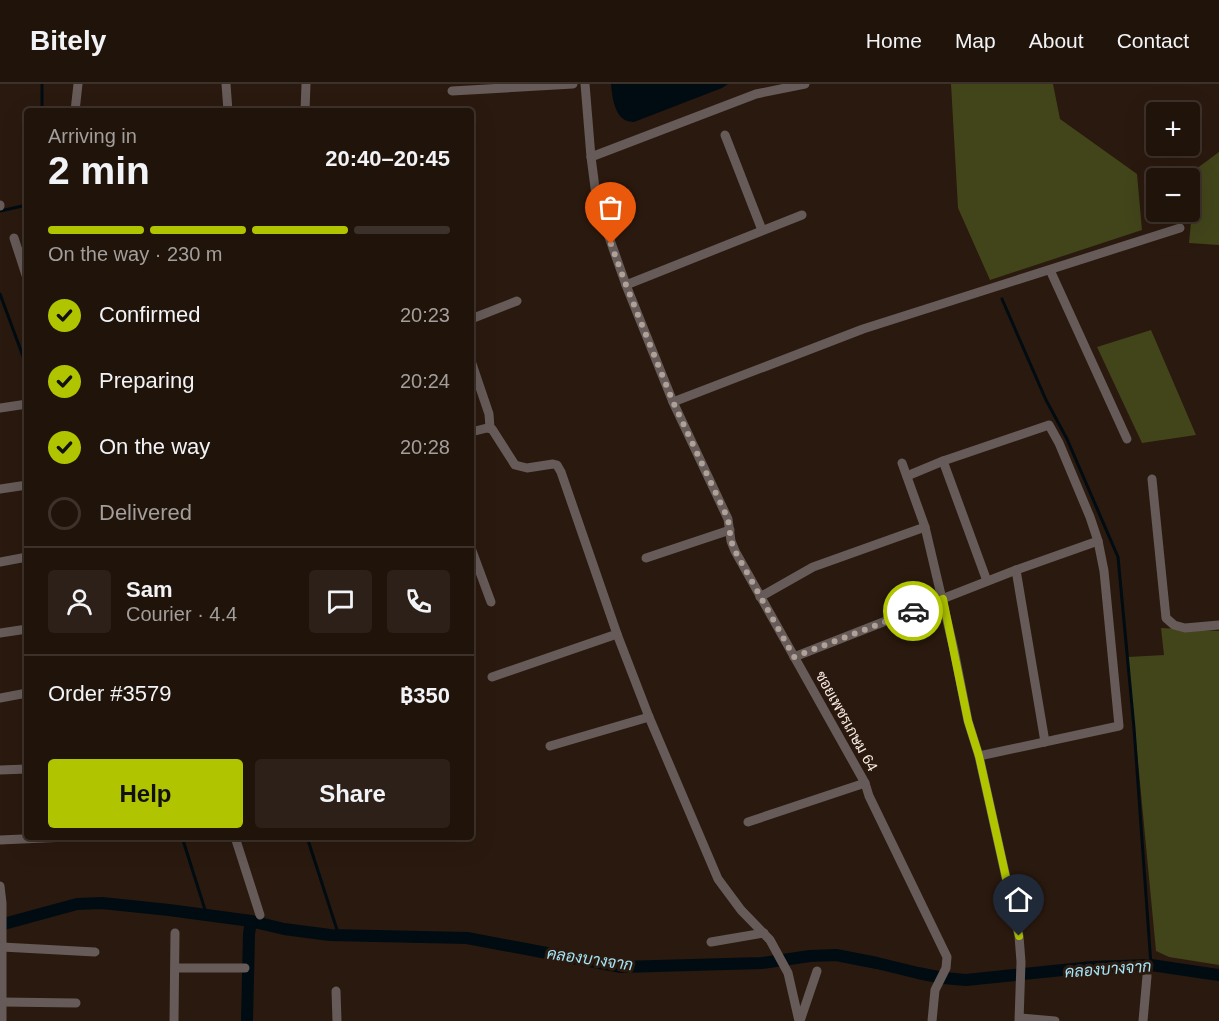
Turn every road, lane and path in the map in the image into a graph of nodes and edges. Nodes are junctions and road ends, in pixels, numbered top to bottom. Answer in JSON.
{"nodes":[{"id":1,"x":78,"y":84,"type":"edge"},
{"id":2,"x":226,"y":84,"type":"edge"},
{"id":3,"x":306,"y":84,"type":"edge"},
{"id":4,"x":573,"y":84,"type":"edge"},
{"id":5,"x":585,"y":84,"type":"edge"},
{"id":6,"x":805,"y":84,"type":"edge"},
{"id":7,"x":756,"y":89,"type":"edge"},
{"id":8,"x":452,"y":91,"type":"dead end"},
{"id":9,"x":75,"y":108,"type":"edge"},
{"id":10,"x":228,"y":108,"type":"edge"},
{"id":11,"x":305,"y":108,"type":"edge"},
{"id":12,"x":725,"y":135,"type":"dead end"},
{"id":13,"x":591,"y":157,"type":"junction"},
{"id":14,"x":802,"y":215,"type":"dead end"},
{"id":15,"x":1179,"y":228,"type":"dead end"},
{"id":16,"x":762,"y":230,"type":"junction"},
{"id":17,"x":14,"y":238,"type":"dead end"},
{"id":18,"x":24,"y":269,"type":"edge"},
{"id":19,"x":1050,"y":270,"type":"junction"},
{"id":20,"x":626,"y":285,"type":"junction"},
{"id":21,"x":517,"y":301,"type":"dead end"},
{"id":22,"x":474,"y":319,"type":"edge"},
{"id":23,"x":474,"y":371,"type":"edge"},
{"id":24,"x":673,"y":402,"type":"junction"},
{"id":25,"x":24,"y":404,"type":"edge"},
{"id":26,"x":0,"y":408,"type":"edge"},
{"id":27,"x":490,"y":429,"type":"junction"},
{"id":28,"x":474,"y":431,"type":"edge"},
{"id":29,"x":1127,"y":439,"type":"dead end"},
{"id":30,"x":943,"y":461,"type":"junction"},
{"id":31,"x":902,"y":463,"type":"dead end"},
{"id":32,"x":907,"y":477,"type":"junction"},
{"id":33,"x":1152,"y":479,"type":"dead end"},
{"id":34,"x":24,"y":485,"type":"edge"},
{"id":35,"x":0,"y":489,"type":"edge"},
{"id":36,"x":925,"y":527,"type":"junction"},
{"id":37,"x":730,"y":530,"type":"junction"},
{"id":38,"x":1098,"y":542,"type":"junction"},
{"id":39,"x":474,"y":556,"type":"edge"},
{"id":40,"x":24,"y":558,"type":"edge"},
{"id":41,"x":646,"y":558,"type":"dead end"},
{"id":42,"x":0,"y":562,"type":"edge"},
{"id":43,"x":1016,"y":570,"type":"junction"},
{"id":44,"x":987,"y":581,"type":"junction"},
{"id":45,"x":760,"y":597,"type":"junction"},
{"id":46,"x":943,"y":599,"type":"junction"},
{"id":47,"x":491,"y":602,"type":"dead end"},
{"id":48,"x":1219,"y":625,"type":"edge"},
{"id":49,"x":24,"y":629,"type":"edge"},
{"id":50,"x":0,"y":633,"type":"edge"},
{"id":51,"x":617,"y":634,"type":"junction"},
{"id":52,"x":794,"y":657,"type":"junction"},
{"id":53,"x":492,"y":677,"type":"dead end"},
{"id":54,"x":24,"y":694,"type":"edge"},
{"id":55,"x":0,"y":698,"type":"edge"},
{"id":56,"x":649,"y":717,"type":"junction"},
{"id":57,"x":1045,"y":742,"type":"junction"},
{"id":58,"x":550,"y":746,"type":"dead end"},
{"id":59,"x":979,"y":756,"type":"junction"},
{"id":60,"x":24,"y":769,"type":"edge"},
{"id":61,"x":0,"y":770,"type":"edge"},
{"id":62,"x":865,"y":783,"type":"junction"},
{"id":63,"x":748,"y":822,"type":"dead end"},
{"id":64,"x":24,"y":839,"type":"edge"},
{"id":65,"x":0,"y":840,"type":"edge"},
{"id":66,"x":236,"y":840,"type":"edge"},
{"id":67,"x":0,"y":886,"type":"edge"},
{"id":68,"x":261,"y":915,"type":"dead end"},
{"id":69,"x":175,"y":933,"type":"dead end"},
{"id":70,"x":767,"y":937,"type":"junction"},
{"id":71,"x":2,"y":942,"type":"junction"},
{"id":72,"x":711,"y":942,"type":"dead end"},
{"id":73,"x":95,"y":952,"type":"dead end"},
{"id":74,"x":175,"y":968,"type":"junction"},
{"id":75,"x":245,"y":968,"type":"dead end"},
{"id":76,"x":817,"y":971,"type":"dead end"},
{"id":77,"x":1147,"y":976,"type":"dead end"},
{"id":78,"x":1,"y":988,"type":"edge"},
{"id":79,"x":336,"y":991,"type":"dead end"},
{"id":80,"x":2,"y":1002,"type":"junction"},
{"id":81,"x":76,"y":1003,"type":"dead end"},
{"id":82,"x":1019,"y":1020,"type":"edge"},
{"id":83,"x":2,"y":1021,"type":"edge"},
{"id":84,"x":174,"y":1021,"type":"edge"},
{"id":85,"x":337,"y":1021,"type":"edge"},
{"id":86,"x":800,"y":1021,"type":"edge"},
{"id":87,"x":933,"y":1021,"type":"edge"},
{"id":88,"x":1055,"y":1021,"type":"edge"},
{"id":89,"x":1143,"y":1021,"type":"edge"}],
"edges":[{"from":1,"to":9,"type":"street"},
{"from":2,"to":10,"type":"street"},
{"from":3,"to":11,"type":"street"},
{"from":4,"to":8,"type":"street"},
{"from":5,"to":13,"type":"street","name":"ซอยเพชรเกษม 64"},
{"from":6,"to":7,"type":"street"},
{"from":7,"to":13,"type":"street"},
{"from":12,"to":16,"type":"street"},
{"from":13,"to":20,"type":"street","name":"ซอยเพชรเกษม 64"},
{"from":14,"to":16,"type":"street"},
{"from":15,"to":19,"type":"street"},
{"from":16,"to":20,"type":"street"},
{"from":17,"to":18,"type":"street"},
{"from":19,"to":24,"type":"street"},
{"from":19,"to":29,"type":"street"},
{"from":20,"to":24,"type":"street","name":"ซอยเพชรเกษม 64"},
{"from":21,"to":22,"type":"street"},
{"from":23,"to":27,"type":"street"},
{"from":24,"to":37,"type":"street","name":"ซอยเพชรเกษม 64"},
{"from":25,"to":26,"type":"street"},
{"from":27,"to":28,"type":"street"},
{"from":27,"to":51,"type":"street"},
{"from":30,"to":32,"type":"street"},
{"from":30,"to":38,"type":"street"},
{"from":30,"to":44,"type":"street"},
{"from":31,"to":32,"type":"street"},
{"from":32,"to":36,"type":"street"},
{"from":33,"to":48,"type":"street"},
{"from":34,"to":35,"type":"street"},
{"from":36,"to":45,"type":"street"},
{"from":36,"to":46,"type":"street"},
{"from":37,"to":41,"type":"street"},
{"from":37,"to":45,"type":"street","name":"ซอยเพชรเกษม 64"},
{"from":38,"to":43,"type":"street"},
{"from":38,"to":57,"type":"street"},
{"from":39,"to":47,"type":"street"},
{"from":40,"to":42,"type":"street"},
{"from":43,"to":44,"type":"street"},
{"from":43,"to":57,"type":"street"},
{"from":44,"to":46,"type":"street"},
{"from":45,"to":52,"type":"street","name":"ซอยเพชรเกษม 64"},
{"from":46,"to":52,"type":"street"},
{"from":46,"to":59,"type":"street"},
{"from":49,"to":50,"type":"street"},
{"from":51,"to":53,"type":"street"},
{"from":51,"to":56,"type":"street"},
{"from":52,"to":62,"type":"street","name":"ซอยเพชรเกษม 64"},
{"from":54,"to":55,"type":"street"},
{"from":56,"to":58,"type":"street"},
{"from":56,"to":70,"type":"street"},
{"from":57,"to":59,"type":"street"},
{"from":59,"to":82,"type":"street"},
{"from":60,"to":61,"type":"street"},
{"from":62,"to":63,"type":"street"},
{"from":62,"to":87,"type":"street","name":"ซอยเพชรเกษม 64"},
{"from":64,"to":65,"type":"street"},
{"from":66,"to":68,"type":"street"},
{"from":67,"to":71,"type":"street"},
{"from":69,"to":74,"type":"street"},
{"from":70,"to":72,"type":"street"},
{"from":70,"to":86,"type":"street"},
{"from":71,"to":73,"type":"street"},
{"from":71,"to":78,"type":"street"},
{"from":74,"to":75,"type":"street"},
{"from":74,"to":84,"type":"street"},
{"from":76,"to":86,"type":"street"},
{"from":77,"to":89,"type":"street"},
{"from":78,"to":80,"type":"street"},
{"from":79,"to":85,"type":"street"},
{"from":80,"to":81,"type":"street"},
{"from":80,"to":83,"type":"street"},
{"from":82,"to":88,"type":"street"}]}
